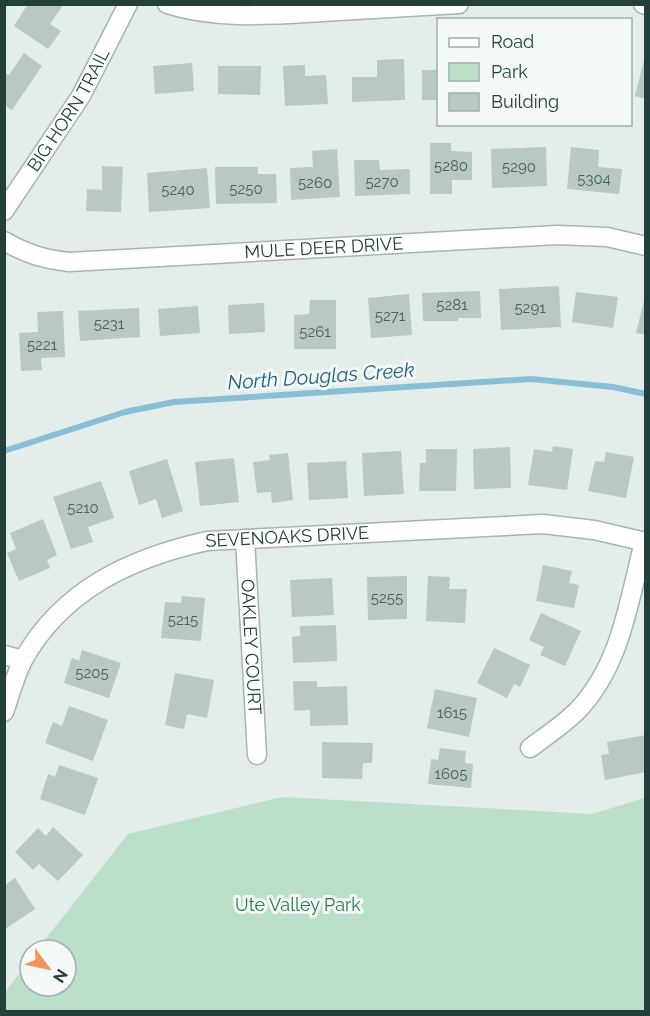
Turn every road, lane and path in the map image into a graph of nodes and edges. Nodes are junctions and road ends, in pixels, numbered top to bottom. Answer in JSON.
{"nodes":[{"id":1,"x":128,"y":4,"type":"edge"},
{"id":2,"x":167,"y":4,"type":"edge"},
{"id":3,"x":459,"y":4,"type":"edge"},
{"id":4,"x":4,"y":211,"type":"edge"},
{"id":5,"x":4,"y":240,"type":"edge"},
{"id":6,"x":645,"y":246,"type":"edge"},
{"id":7,"x":245,"y":539,"type":"junction"},
{"id":8,"x":645,"y":542,"type":"edge"},
{"id":9,"x":4,"y":655,"type":"edge"},
{"id":10,"x":23,"y":660,"type":"junction"},
{"id":11,"x":4,"y":712,"type":"edge"},
{"id":12,"x":530,"y":748,"type":"dead end"},
{"id":13,"x":257,"y":755,"type":"dead end"}],
"edges":[{"from":1,"to":4,"type":"street","name":"BIG HORN TRAIL"},
{"from":2,"to":3,"type":"street"},
{"from":5,"to":6,"type":"street","name":"MULE DEER DRIVE"},
{"from":7,"to":8,"type":"street","name":"SEVENOAKS DRIVE"},
{"from":7,"to":10,"type":"street","name":"SEVENOAKS DRIVE"},
{"from":7,"to":13,"type":"street","name":"OAKLEY COURT"},
{"from":8,"to":12,"type":"street"},
{"from":9,"to":10,"type":"street"},
{"from":10,"to":11,"type":"street","name":"SEVENOAKS DRIVE"}]}
